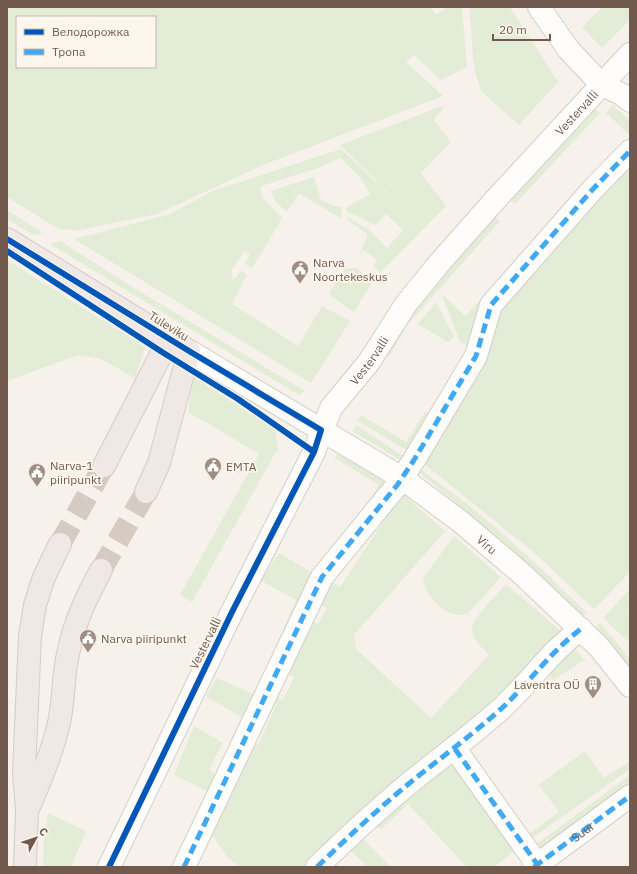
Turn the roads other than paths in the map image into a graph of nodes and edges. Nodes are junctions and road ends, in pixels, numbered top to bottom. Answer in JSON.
{"nodes":[{"id":1,"x":538,"y":7,"type":"edge"},
{"id":2,"x":630,"y":54,"type":"edge"},
{"id":3,"x":601,"y":84,"type":"junction"},
{"id":4,"x":630,"y":101,"type":"edge"},
{"id":5,"x":630,"y":151,"type":"edge"},
{"id":6,"x":7,"y":239,"type":"edge"},
{"id":7,"x":169,"y":339,"type":"junction"},
{"id":8,"x":189,"y":351,"type":"junction"},
{"id":9,"x":321,"y":430,"type":"junction"},
{"id":10,"x":104,"y":466,"type":"tunnel mouth"},
{"id":11,"x":402,"y":478,"type":"junction"},
{"id":12,"x":146,"y":492,"type":"tunnel mouth"},
{"id":13,"x":60,"y":544,"type":"tunnel mouth"},
{"id":14,"x":101,"y":570,"type":"tunnel mouth"},
{"id":15,"x":581,"y":629,"type":"junction"},
{"id":16,"x":630,"y":686,"type":"edge"},
{"id":17,"x":455,"y":749,"type":"junction"},
{"id":18,"x":630,"y":796,"type":"edge"},
{"id":19,"x":27,"y":810,"type":"junction"},
{"id":20,"x":535,"y":865,"type":"edge"},
{"id":21,"x":25,"y":867,"type":"edge"},
{"id":22,"x":109,"y":867,"type":"edge"},
{"id":23,"x":184,"y":867,"type":"edge"},
{"id":24,"x":317,"y":867,"type":"edge"}],
"edges":[{"from":1,"to":3,"type":"street"},
{"from":2,"to":3,"type":"street","name":"Vestervalli"},
{"from":3,"to":4,"type":"street"},
{"from":3,"to":9,"type":"street","name":"Vestervalli"},
{"from":5,"to":11,"type":"street"},
{"from":6,"to":7,"type":"highway","name":"Tuleviku"},
{"from":7,"to":8,"type":"highway","name":"Tuleviku"},
{"from":7,"to":10,"type":"highway"},
{"from":8,"to":9,"type":"street","name":"Tuleviku"},
{"from":8,"to":12,"type":"highway"},
{"from":9,"to":11,"type":"street","name":"Viru"},
{"from":9,"to":22,"type":"street","name":"Vestervalli"},
{"from":11,"to":15,"type":"street","name":"Viru"},
{"from":11,"to":23,"type":"street"},
{"from":13,"to":19,"type":"highway"},
{"from":14,"to":19,"type":"highway"},
{"from":15,"to":16,"type":"street","name":"Viru"},
{"from":15,"to":17,"type":"street"},
{"from":17,"to":20,"type":"street"},
{"from":17,"to":24,"type":"street"},
{"from":18,"to":20,"type":"street","name":"Suur"},
{"from":19,"to":21,"type":"highway"}]}
